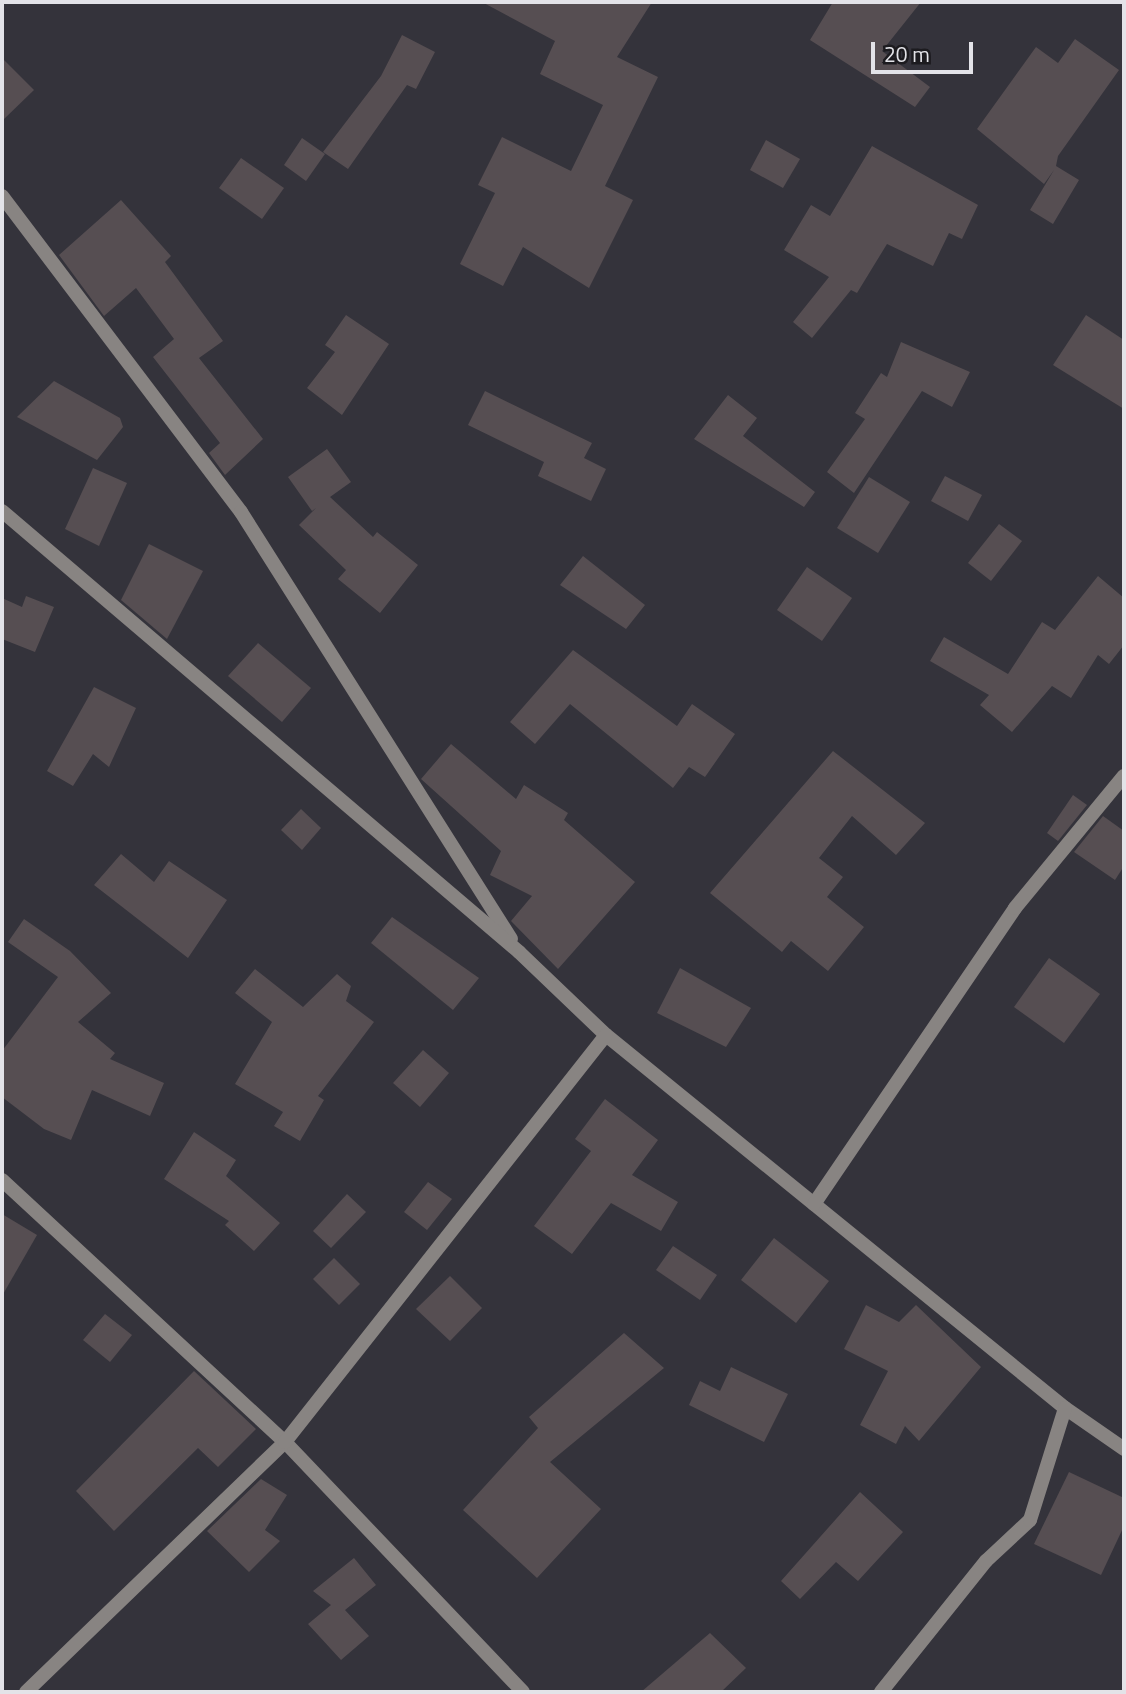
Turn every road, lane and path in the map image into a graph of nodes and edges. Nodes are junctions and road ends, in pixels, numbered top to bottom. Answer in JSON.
{"nodes":[{"id":1,"x":2,"y":196,"type":"edge"},
{"id":2,"x":2,"y":511,"type":"edge"},
{"id":3,"x":1124,"y":776,"type":"edge"},
{"id":4,"x":519,"y":953,"type":"junction"},
{"id":5,"x":606,"y":1035,"type":"junction"},
{"id":6,"x":2,"y":1180,"type":"edge"},
{"id":7,"x":814,"y":1204,"type":"junction"},
{"id":8,"x":1065,"y":1408,"type":"junction"},
{"id":9,"x":285,"y":1442,"type":"junction"},
{"id":10,"x":1124,"y":1449,"type":"edge"},
{"id":11,"x":26,"y":1692,"type":"edge"},
{"id":12,"x":523,"y":1692,"type":"edge"},
{"id":13,"x":881,"y":1692,"type":"edge"}],
"edges":[{"from":1,"to":4,"type":"street"},
{"from":2,"to":4,"type":"street"},
{"from":3,"to":7,"type":"street"},
{"from":4,"to":5,"type":"street"},
{"from":5,"to":7,"type":"street"},
{"from":5,"to":9,"type":"street"},
{"from":6,"to":9,"type":"street"},
{"from":7,"to":8,"type":"street"},
{"from":8,"to":10,"type":"street"},
{"from":8,"to":13,"type":"street"},
{"from":9,"to":11,"type":"street"},
{"from":9,"to":12,"type":"street"}]}
